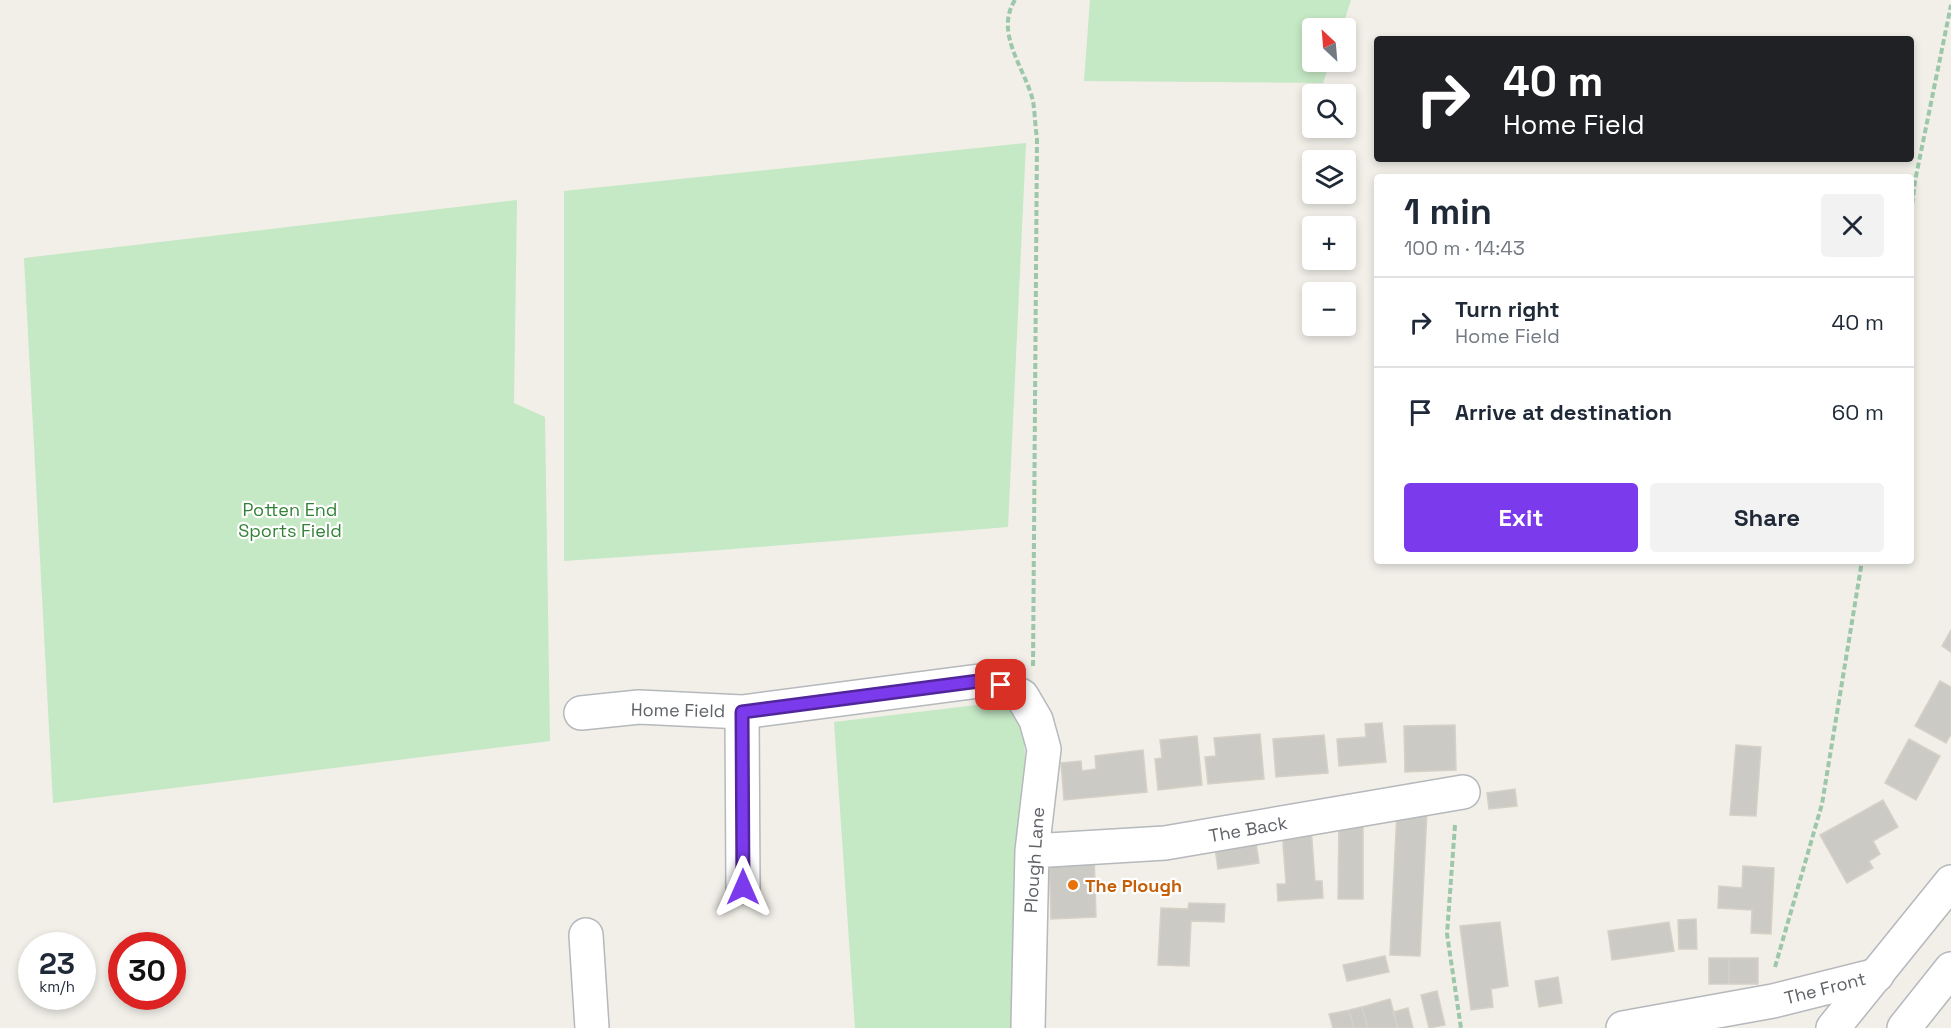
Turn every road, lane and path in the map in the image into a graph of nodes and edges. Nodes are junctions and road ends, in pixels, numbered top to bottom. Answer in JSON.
{"nodes":[{"id":1,"x":1016,"y":0,"type":"edge"},
{"id":2,"x":1951,"y":5,"type":"edge"},
{"id":3,"x":1914,"y":189,"type":"edge"},
{"id":4,"x":1862,"y":564,"type":"edge"},
{"id":5,"x":1022,"y":696,"type":"junction"},
{"id":6,"x":742,"y":712,"type":"junction"},
{"id":7,"x":581,"y":713,"type":"dead end"},
{"id":8,"x":1463,"y":792,"type":"joint"},
{"id":9,"x":1032,"y":851,"type":"junction"},
{"id":10,"x":1951,"y":882,"type":"edge"},
{"id":11,"x":743,"y":887,"type":"dead end"},
{"id":12,"x":586,"y":935,"type":"dead end"},
{"id":13,"x":1951,"y":969,"type":"edge"},
{"id":14,"x":1877,"y":975,"type":"junction"},
{"id":15,"x":1776,"y":1015,"type":"edge"},
{"id":16,"x":592,"y":1028,"type":"edge"},
{"id":17,"x":1028,"y":1028,"type":"edge"},
{"id":18,"x":1461,"y":1028,"type":"edge"},
{"id":19,"x":1623,"y":1028,"type":"edge"},
{"id":20,"x":1833,"y":1028,"type":"edge"},
{"id":21,"x":1904,"y":1028,"type":"edge"}],
"edges":[{"from":1,"to":5,"type":"path"},
{"from":2,"to":3,"type":"path"},
{"from":4,"to":15,"type":"path"},
{"from":5,"to":6,"type":"street","name":"Home Field"},
{"from":5,"to":9,"type":"street","name":"Plough Lane"},
{"from":6,"to":7,"type":"street","name":"Home Field"},
{"from":6,"to":11,"type":"street"},
{"from":8,"to":9,"type":"street","name":"The Back"},
{"from":8,"to":18,"type":"path"},
{"from":9,"to":17,"type":"street","name":"Plough Lane"},
{"from":10,"to":14,"type":"street"},
{"from":12,"to":16,"type":"street"},
{"from":13,"to":21,"type":"street"},
{"from":14,"to":15,"type":"street","name":"The Front"},
{"from":14,"to":20,"type":"street"},
{"from":15,"to":19,"type":"street","name":"The Front"}]}
